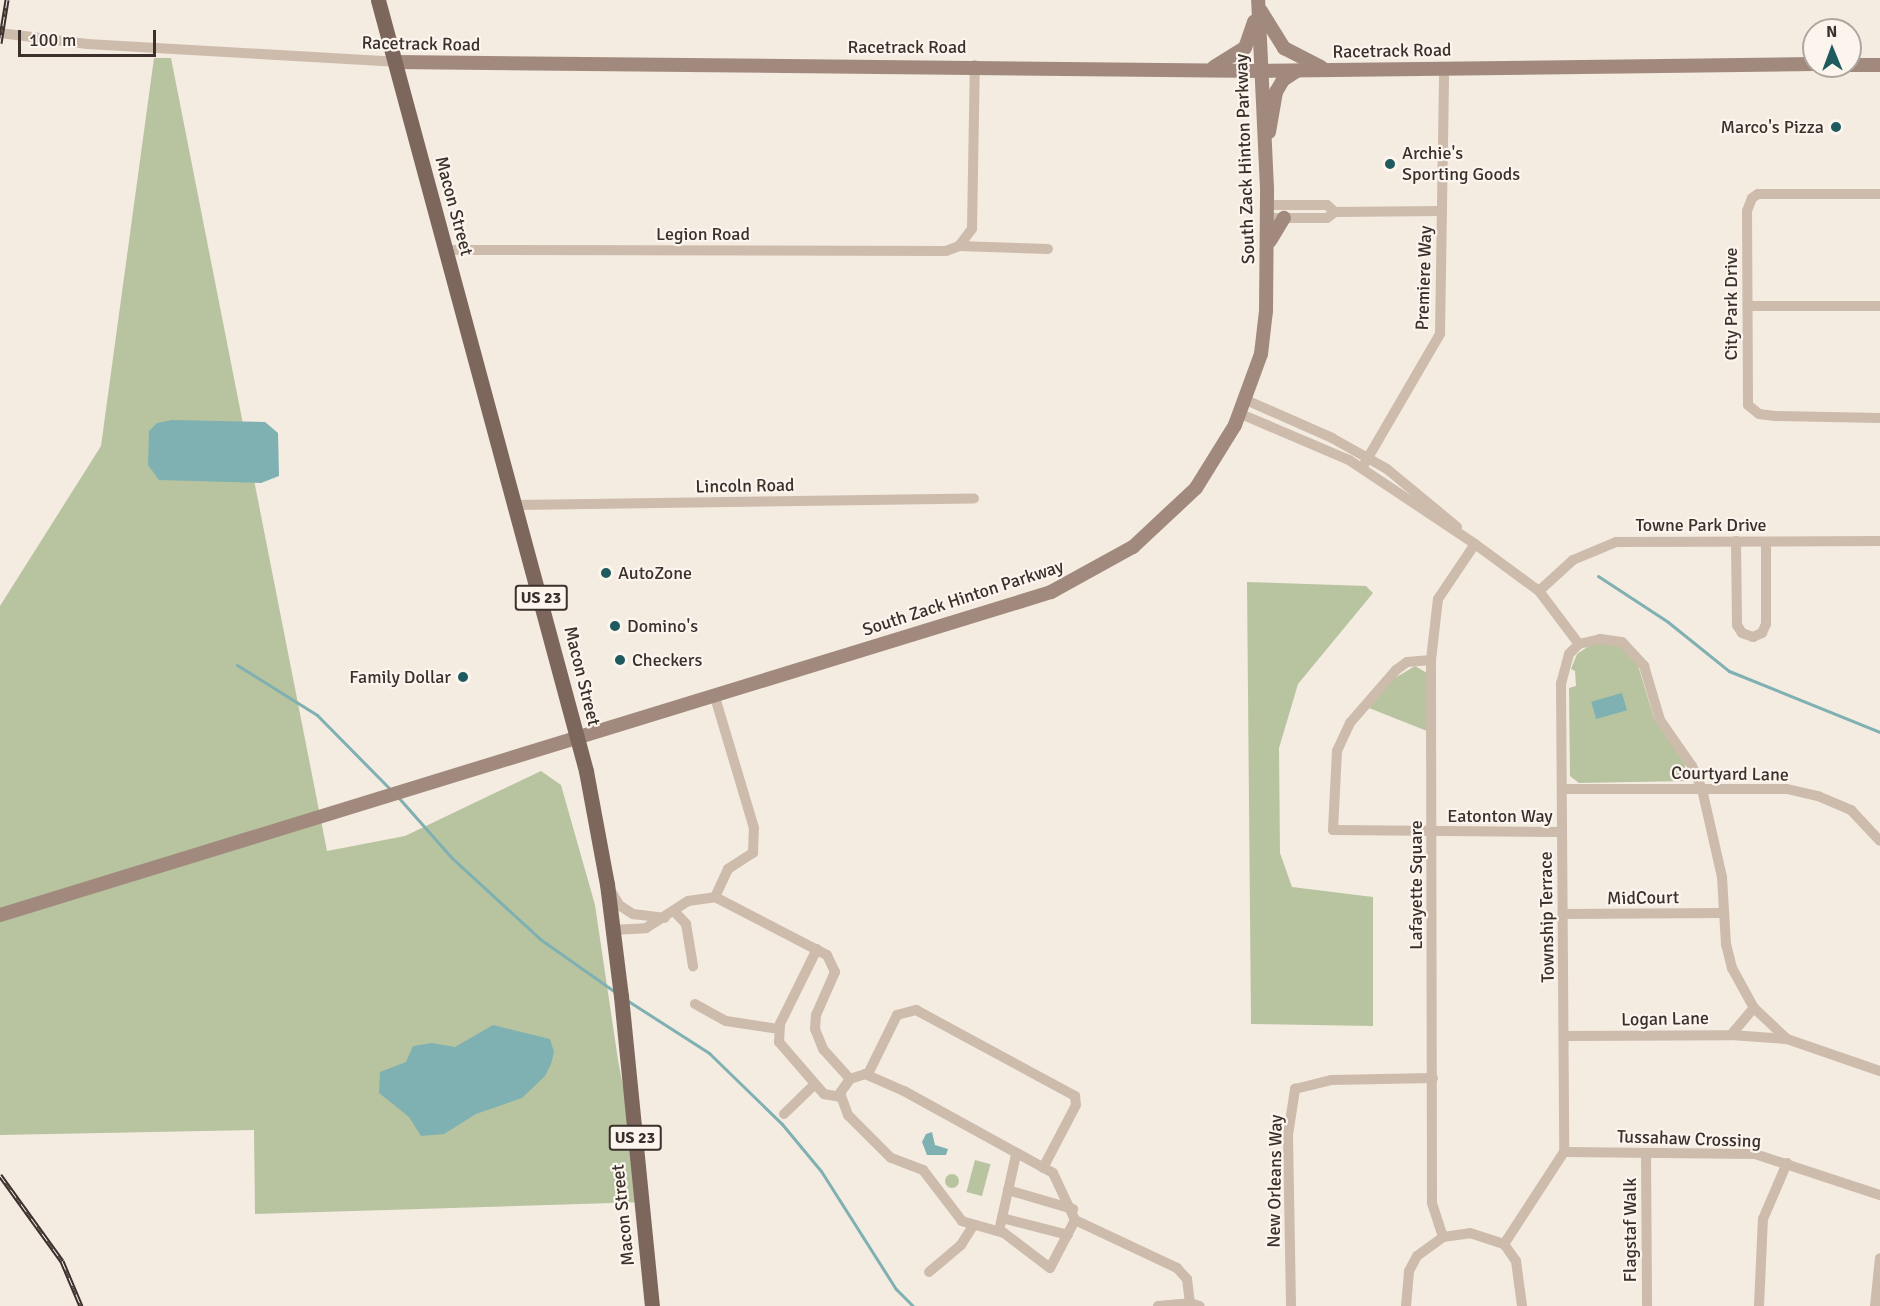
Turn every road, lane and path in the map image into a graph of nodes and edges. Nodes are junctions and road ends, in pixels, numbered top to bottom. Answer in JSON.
{"nodes":[{"id":1,"x":378,"y":0,"type":"edge"},
{"id":2,"x":1258,"y":1,"type":"edge"},
{"id":3,"x":0,"y":33,"type":"edge"},
{"id":4,"x":395,"y":63,"type":"junction"},
{"id":5,"x":1802,"y":64,"type":"edge"},
{"id":6,"x":1862,"y":64,"type":"edge"},
{"id":7,"x":975,"y":65,"type":"junction"},
{"id":8,"x":1880,"y":65,"type":"edge"},
{"id":9,"x":1210,"y":68,"type":"junction"},
{"id":10,"x":1444,"y":68,"type":"junction"},
{"id":11,"x":1299,"y":70,"type":"junction"},
{"id":12,"x":1328,"y":70,"type":"junction"},
{"id":13,"x":1260,"y":71,"type":"junction"},
{"id":14,"x":1265,"y":154,"type":"junction"},
{"id":15,"x":1880,"y":194,"type":"edge"},
{"id":16,"x":1266,"y":211,"type":"junction"},
{"id":17,"x":1442,"y":211,"type":"junction"},
{"id":18,"x":1335,"y":212,"type":"junction"},
{"id":19,"x":1284,"y":218,"type":"junction"},
{"id":20,"x":959,"y":246,"type":"junction"},
{"id":21,"x":1048,"y":249,"type":"dead end"},
{"id":22,"x":446,"y":250,"type":"junction"},
{"id":23,"x":1267,"y":252,"type":"junction"},
{"id":24,"x":1748,"y":306,"type":"junction"},
{"id":25,"x":1880,"y":306,"type":"edge"},
{"id":26,"x":1246,"y":400,"type":"junction"},
{"id":27,"x":1241,"y":414,"type":"junction"},
{"id":28,"x":1880,"y":418,"type":"edge"},
{"id":29,"x":1365,"y":463,"type":"junction"},
{"id":30,"x":974,"y":499,"type":"dead end"},
{"id":31,"x":517,"y":505,"type":"junction"},
{"id":32,"x":1736,"y":541,"type":"junction"},
{"id":33,"x":1880,"y":541,"type":"edge"},
{"id":34,"x":1766,"y":542,"type":"junction"},
{"id":35,"x":1475,"y":544,"type":"junction"},
{"id":36,"x":1539,"y":591,"type":"junction"},
{"id":37,"x":1579,"y":644,"type":"junction"},
{"id":38,"x":1431,"y":660,"type":"junction"},
{"id":39,"x":715,"y":697,"type":"junction"},
{"id":40,"x":578,"y":738,"type":"junction"},
{"id":41,"x":1563,"y":789,"type":"junction"},
{"id":42,"x":1702,"y":789,"type":"junction"},
{"id":43,"x":1433,"y":832,"type":"junction"},
{"id":44,"x":1562,"y":832,"type":"junction"},
{"id":45,"x":1880,"y":841,"type":"edge"},
{"id":46,"x":607,"y":884,"type":"junction"},
{"id":47,"x":715,"y":897,"type":"junction"},
{"id":48,"x":1724,"y":913,"type":"junction"},
{"id":49,"x":670,"y":914,"type":"junction"},
{"id":50,"x":0,"y":915,"type":"edge"},
{"id":51,"x":1563,"y":915,"type":"junction"},
{"id":52,"x":612,"y":930,"type":"junction"},
{"id":53,"x":817,"y":949,"type":"junction"},
{"id":54,"x":693,"y":966,"type":"dead end"},
{"id":55,"x":695,"y":1004,"type":"dead end"},
{"id":56,"x":1754,"y":1008,"type":"junction"},
{"id":57,"x":779,"y":1029,"type":"junction"},
{"id":58,"x":1731,"y":1035,"type":"junction"},
{"id":59,"x":1564,"y":1036,"type":"junction"},
{"id":60,"x":1787,"y":1039,"type":"junction"},
{"id":61,"x":1880,"y":1071,"type":"edge"},
{"id":62,"x":868,"y":1074,"type":"junction"},
{"id":63,"x":1433,"y":1078,"type":"junction"},
{"id":64,"x":850,"y":1079,"type":"junction"},
{"id":65,"x":815,"y":1084,"type":"junction"},
{"id":66,"x":841,"y":1097,"type":"junction"},
{"id":67,"x":784,"y":1114,"type":"dead end"},
{"id":68,"x":1564,"y":1152,"type":"junction"},
{"id":69,"x":1646,"y":1153,"type":"junction"},
{"id":70,"x":1016,"y":1155,"type":"junction"},
{"id":71,"x":1787,"y":1162,"type":"junction"},
{"id":72,"x":1044,"y":1168,"type":"junction"},
{"id":73,"x":1008,"y":1190,"type":"junction"},
{"id":74,"x":1880,"y":1195,"type":"edge"},
{"id":75,"x":1074,"y":1215,"type":"junction"},
{"id":76,"x":1002,"y":1218,"type":"junction"},
{"id":77,"x":973,"y":1226,"type":"junction"},
{"id":78,"x":999,"y":1231,"type":"junction"},
{"id":79,"x":1068,"y":1235,"type":"junction"},
{"id":80,"x":1443,"y":1237,"type":"junction"},
{"id":81,"x":1504,"y":1244,"type":"junction"},
{"id":82,"x":1880,"y":1258,"type":"edge"},
{"id":83,"x":929,"y":1272,"type":"dead end"},
{"id":84,"x":1195,"y":1304,"type":"edge"},
{"id":85,"x":652,"y":1306,"type":"edge"},
{"id":86,"x":1158,"y":1306,"type":"edge"},
{"id":87,"x":1291,"y":1306,"type":"edge"},
{"id":88,"x":1406,"y":1306,"type":"edge"},
{"id":89,"x":1522,"y":1306,"type":"edge"},
{"id":90,"x":1647,"y":1306,"type":"edge"},
{"id":91,"x":1759,"y":1306,"type":"edge"},
{"id":92,"x":1875,"y":1306,"type":"edge"}],
"edges":[{"from":1,"to":4,"type":"main road","name":"Macon Street","number":"US 23"},
{"from":2,"to":9,"type":"main road"},
{"from":2,"to":12,"type":"main road"},
{"from":2,"to":13,"type":"main road","name":"South Zack Hinton Parkway"},
{"from":3,"to":4,"type":"street","name":"Racetrack Road"},
{"from":4,"to":7,"type":"main road","name":"Racetrack Road"},
{"from":4,"to":22,"type":"main road","name":"Macon Street","number":"US 23"},
{"from":5,"to":10,"type":"main road","name":"Racetrack Road"},
{"from":6,"to":8,"type":"main road"},
{"from":7,"to":9,"type":"main road","name":"Racetrack Road"},
{"from":7,"to":20,"type":"street"},
{"from":9,"to":13,"type":"main road","name":"Racetrack Road"},
{"from":10,"to":12,"type":"main road","name":"Racetrack Road"},
{"from":10,"to":17,"type":"street","name":"Premiere Way"},
{"from":11,"to":12,"type":"main road","name":"Racetrack Road"},
{"from":11,"to":13,"type":"main road","name":"Racetrack Road"},
{"from":11,"to":14,"type":"main road"},
{"from":13,"to":14,"type":"main road","name":"South Zack Hinton Parkway"},
{"from":14,"to":16,"type":"main road","name":"South Zack Hinton Parkway"},
{"from":15,"to":24,"type":"street","name":"City Park Drive"},
{"from":16,"to":18,"type":"street"},
{"from":16,"to":19,"type":"street"},
{"from":16,"to":23,"type":"main road","name":"South Zack Hinton Parkway"},
{"from":17,"to":18,"type":"street"},
{"from":17,"to":29,"type":"street","name":"Premiere Way"},
{"from":18,"to":19,"type":"street"},
{"from":19,"to":23,"type":"main road"},
{"from":20,"to":21,"type":"street","name":"Legion Road"},
{"from":20,"to":22,"type":"street","name":"Legion Road"},
{"from":22,"to":31,"type":"main road","name":"Macon Street","number":"US 23"},
{"from":23,"to":26,"type":"main road","name":"South Zack Hinton Parkway"},
{"from":24,"to":25,"type":"street"},
{"from":24,"to":28,"type":"street","name":"City Park Drive"},
{"from":26,"to":27,"type":"main road","name":"South Zack Hinton Parkway"},
{"from":26,"to":29,"type":"street"},
{"from":27,"to":29,"type":"street"},
{"from":27,"to":39,"type":"main road","name":"South Zack Hinton Parkway"},
{"from":29,"to":35,"type":"street"},
{"from":30,"to":31,"type":"street","name":"Lincoln Road"},
{"from":31,"to":40,"type":"main road","name":"Macon Street","number":"US 23"},
{"from":32,"to":34,"type":"street","name":"Towne Park Drive"},
{"from":32,"to":34,"type":"street"},
{"from":32,"to":36,"type":"street","name":"Towne Park Drive"},
{"from":33,"to":34,"type":"street","name":"Towne Park Drive"},
{"from":35,"to":36,"type":"street"},
{"from":35,"to":38,"type":"street","name":"Lafayette Square"},
{"from":36,"to":37,"type":"street"},
{"from":37,"to":41,"type":"street","name":"Township Terrace"},
{"from":37,"to":42,"type":"street"},
{"from":38,"to":43,"type":"street","name":"Lafayette Square"},
{"from":38,"to":43,"type":"street","name":"Eatonton Way"},
{"from":39,"to":40,"type":"main road","name":"South Zack Hinton Parkway"},
{"from":39,"to":47,"type":"street"},
{"from":40,"to":46,"type":"main road","name":"Macon Street","number":"US 23"},
{"from":40,"to":50,"type":"main road","name":"South Zack Hinton Parkway"},
{"from":41,"to":42,"type":"street","name":"Courtyard Lane"},
{"from":41,"to":44,"type":"street","name":"Township Terrace"},
{"from":42,"to":45,"type":"street","name":"Courtyard Lane"},
{"from":42,"to":48,"type":"street"},
{"from":43,"to":44,"type":"street","name":"Eatonton Way"},
{"from":43,"to":63,"type":"street","name":"Lafayette Square"},
{"from":44,"to":51,"type":"street","name":"Township Terrace"},
{"from":46,"to":49,"type":"street"},
{"from":46,"to":52,"type":"main road","name":"Macon Street","number":"US 23"},
{"from":47,"to":49,"type":"street"},
{"from":47,"to":53,"type":"street"},
{"from":48,"to":51,"type":"street","name":"MidCourt"},
{"from":48,"to":56,"type":"street"},
{"from":49,"to":52,"type":"street"},
{"from":49,"to":54,"type":"street"},
{"from":51,"to":59,"type":"street","name":"Township Terrace"},
{"from":52,"to":85,"type":"main road","name":"Macon Street","number":"US 23"},
{"from":53,"to":57,"type":"street"},
{"from":53,"to":64,"type":"street"},
{"from":55,"to":57,"type":"street"},
{"from":56,"to":58,"type":"street","name":"Logan Lane"},
{"from":56,"to":60,"type":"street"},
{"from":57,"to":65,"type":"street"},
{"from":58,"to":59,"type":"street","name":"Logan Lane"},
{"from":58,"to":60,"type":"street"},
{"from":59,"to":68,"type":"street","name":"Township Terrace"},
{"from":60,"to":61,"type":"street"},
{"from":62,"to":64,"type":"street"},
{"from":62,"to":70,"type":"street"},
{"from":62,"to":72,"type":"street"},
{"from":63,"to":80,"type":"street","name":"Lafayette Square"},
{"from":63,"to":87,"type":"street","name":"New Orleans Way"},
{"from":64,"to":66,"type":"street"},
{"from":65,"to":66,"type":"street"},
{"from":65,"to":67,"type":"street"},
{"from":66,"to":77,"type":"street"},
{"from":68,"to":69,"type":"street","name":"Tussahaw Crossing"},
{"from":68,"to":81,"type":"street"},
{"from":69,"to":71,"type":"street","name":"Tussahaw Crossing"},
{"from":69,"to":90,"type":"street","name":"Flagstaf Walk"},
{"from":70,"to":72,"type":"street"},
{"from":70,"to":73,"type":"street"},
{"from":71,"to":74,"type":"street","name":"Tussahaw Crossing"},
{"from":71,"to":91,"type":"street"},
{"from":72,"to":75,"type":"street"},
{"from":73,"to":75,"type":"street"},
{"from":73,"to":76,"type":"street"},
{"from":75,"to":79,"type":"street"},
{"from":75,"to":84,"type":"street"},
{"from":76,"to":78,"type":"street"},
{"from":76,"to":79,"type":"street"},
{"from":77,"to":78,"type":"street"},
{"from":77,"to":83,"type":"street"},
{"from":78,"to":79,"type":"street"},
{"from":80,"to":81,"type":"street"},
{"from":80,"to":88,"type":"street"},
{"from":81,"to":89,"type":"street"},
{"from":82,"to":92,"type":"street"},
{"from":84,"to":86,"type":"street"}]}
